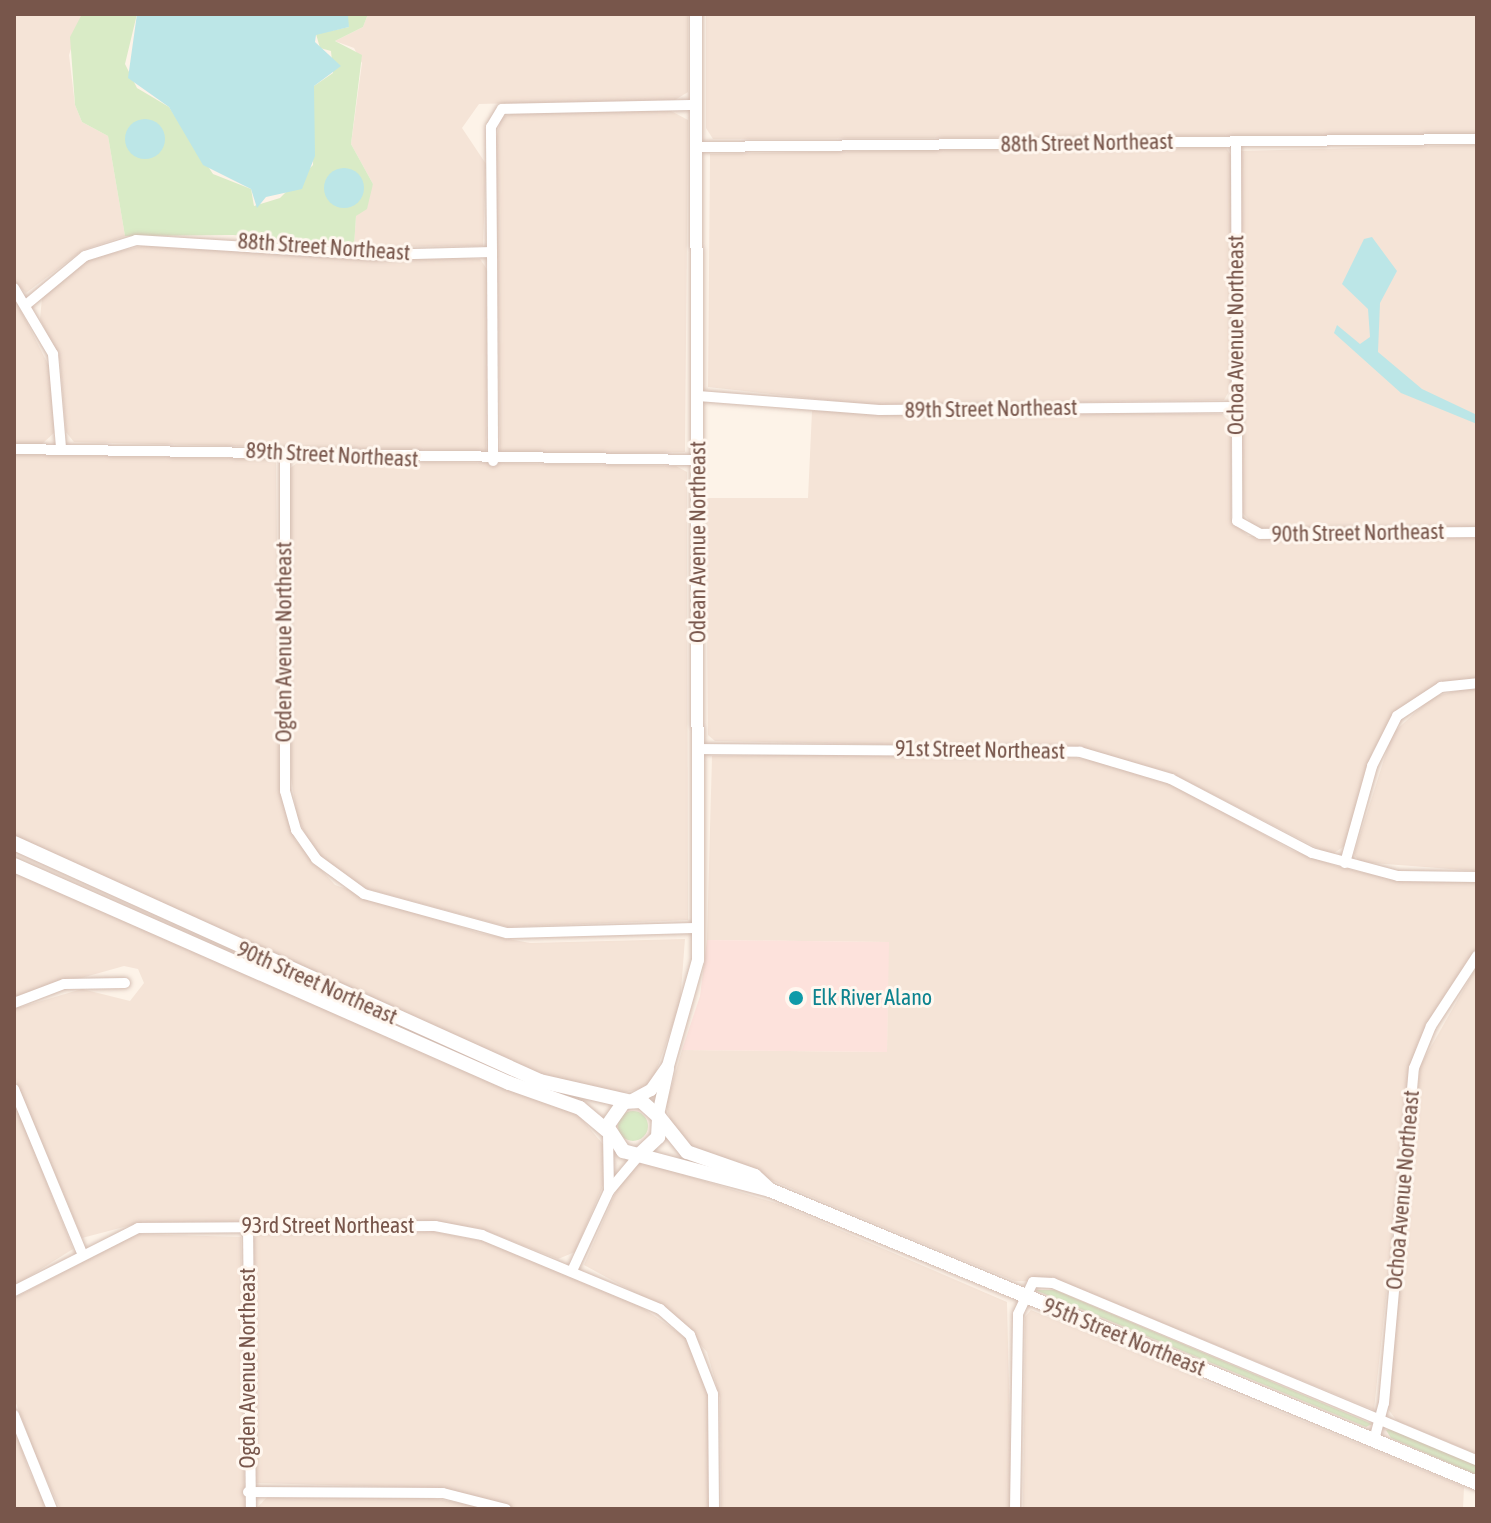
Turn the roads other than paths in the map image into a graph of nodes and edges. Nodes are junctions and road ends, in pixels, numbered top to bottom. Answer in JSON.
{"nodes":[{"id":1,"x":696,"y":14,"type":"edge"},
{"id":2,"x":697,"y":105,"type":"junction"},
{"id":3,"x":1477,"y":139,"type":"edge"},
{"id":4,"x":1236,"y":142,"type":"junction"},
{"id":5,"x":697,"y":147,"type":"junction"},
{"id":6,"x":492,"y":252,"type":"junction"},
{"id":7,"x":14,"y":288,"type":"edge"},
{"id":8,"x":27,"y":304,"type":"junction"},
{"id":9,"x":698,"y":396,"type":"junction"},
{"id":10,"x":1236,"y":407,"type":"junction"},
{"id":11,"x":61,"y":448,"type":"junction"},
{"id":12,"x":14,"y":449,"type":"edge"},
{"id":13,"x":285,"y":454,"type":"junction"},
{"id":14,"x":698,"y":460,"type":"junction"},
{"id":15,"x":493,"y":461,"type":"junction"},
{"id":16,"x":1241,"y":526,"type":"joint"},
{"id":17,"x":1477,"y":532,"type":"edge"},
{"id":18,"x":1477,"y":683,"type":"edge"},
{"id":19,"x":698,"y":749,"type":"junction"},
{"id":20,"x":14,"y":843,"type":"edge"},
{"id":21,"x":1345,"y":863,"type":"junction"},
{"id":22,"x":14,"y":865,"type":"edge"},
{"id":23,"x":1477,"y":877,"type":"edge"},
{"id":24,"x":698,"y":928,"type":"junction"},
{"id":25,"x":1477,"y":956,"type":"edge"},
{"id":26,"x":125,"y":983,"type":"dead end"},
{"id":27,"x":14,"y":1003,"type":"edge"},
{"id":28,"x":668,"y":1066,"type":"junction"},
{"id":29,"x":14,"y":1089,"type":"edge"},
{"id":30,"x":630,"y":1100,"type":"junction"},
{"id":31,"x":658,"y":1116,"type":"junction"},
{"id":32,"x":607,"y":1132,"type":"junction"},
{"id":33,"x":640,"y":1154,"type":"junction"},
{"id":34,"x":770,"y":1190,"type":"junction"},
{"id":35,"x":609,"y":1191,"type":"junction"},
{"id":36,"x":248,"y":1227,"type":"junction"},
{"id":37,"x":81,"y":1251,"type":"junction"},
{"id":38,"x":572,"y":1271,"type":"junction"},
{"id":39,"x":14,"y":1291,"type":"edge"},
{"id":40,"x":1022,"y":1295,"type":"junction"},
{"id":41,"x":14,"y":1415,"type":"edge"},
{"id":42,"x":1380,"y":1420,"type":"junction"},
{"id":43,"x":1374,"y":1440,"type":"junction"},
{"id":44,"x":1477,"y":1460,"type":"edge"},
{"id":45,"x":1477,"y":1483,"type":"edge"},
{"id":46,"x":248,"y":1492,"type":"junction"},
{"id":47,"x":52,"y":1509,"type":"edge"},
{"id":48,"x":251,"y":1509,"type":"edge"},
{"id":49,"x":506,"y":1509,"type":"edge"},
{"id":50,"x":714,"y":1509,"type":"edge"},
{"id":51,"x":1015,"y":1509,"type":"edge"}],
"edges":[{"from":1,"to":2,"type":"street","name":"Odean Avenue Northeast"},
{"from":2,"to":5,"type":"street","name":"Odean Avenue Northeast"},
{"from":2,"to":6,"type":"street"},
{"from":3,"to":4,"type":"street","name":"88th Street Northeast"},
{"from":4,"to":5,"type":"street","name":"88th Street Northeast"},
{"from":4,"to":10,"type":"street","name":"Ochoa Avenue Northeast"},
{"from":5,"to":9,"type":"street","name":"Odean Avenue Northeast"},
{"from":6,"to":8,"type":"street","name":"88th Street Northeast"},
{"from":6,"to":15,"type":"street"},
{"from":7,"to":8,"type":"street"},
{"from":8,"to":11,"type":"street"},
{"from":9,"to":10,"type":"street","name":"89th Street Northeast"},
{"from":9,"to":14,"type":"street","name":"Odean Avenue Northeast"},
{"from":10,"to":16,"type":"street","name":"Ochoa Avenue Northeast"},
{"from":11,"to":12,"type":"street","name":"89th Street Northeast"},
{"from":11,"to":13,"type":"street","name":"89th Street Northeast"},
{"from":13,"to":15,"type":"street","name":"89th Street Northeast"},
{"from":13,"to":24,"type":"street","name":"Ogden Avenue Northeast"},
{"from":14,"to":15,"type":"street","name":"89th Street Northeast"},
{"from":14,"to":19,"type":"street","name":"Odean Avenue Northeast"},
{"from":16,"to":17,"type":"street","name":"90th Street Northeast"},
{"from":18,"to":21,"type":"street"},
{"from":19,"to":21,"type":"street","name":"91st Street Northeast"},
{"from":19,"to":24,"type":"street","name":"Odean Avenue Northeast"},
{"from":20,"to":30,"type":"main road","name":"90th Street Northeast"},
{"from":21,"to":23,"type":"street","name":"91st Street Northeast"},
{"from":22,"to":32,"type":"main road","name":"90th Street Northeast"},
{"from":24,"to":28,"type":"street","name":"Odean Avenue Northeast"},
{"from":25,"to":42,"type":"street","name":"Ochoa Avenue Northeast"},
{"from":26,"to":27,"type":"street"},
{"from":28,"to":30,"type":"street","name":"Odean Avenue Northeast"},
{"from":28,"to":31,"type":"street","name":"Odean Avenue Northeast"},
{"from":29,"to":37,"type":"street"},
{"from":30,"to":31,"type":"main road"},
{"from":30,"to":32,"type":"main road"},
{"from":31,"to":33,"type":"main road"},
{"from":31,"to":34,"type":"main road"},
{"from":32,"to":33,"type":"main road"},
{"from":32,"to":35,"type":"street"},
{"from":33,"to":34,"type":"main road"},
{"from":33,"to":35,"type":"street"},
{"from":34,"to":40,"type":"main road","name":"95th Street Northeast"},
{"from":35,"to":38,"type":"street"},
{"from":36,"to":37,"type":"street","name":"93rd Street Northeast"},
{"from":36,"to":38,"type":"street","name":"93rd Street Northeast"},
{"from":36,"to":46,"type":"street","name":"Ogden Avenue Northeast"},
{"from":37,"to":39,"type":"street","name":"93rd Street Northeast"},
{"from":38,"to":50,"type":"street"},
{"from":40,"to":42,"type":"street"},
{"from":40,"to":43,"type":"main road","name":"95th Street Northeast"},
{"from":40,"to":51,"type":"street"},
{"from":41,"to":47,"type":"street"},
{"from":42,"to":43,"type":"street","name":"Ochoa Avenue Northeast"},
{"from":42,"to":44,"type":"street"},
{"from":43,"to":45,"type":"main road","name":"95th Street Northeast"},
{"from":46,"to":48,"type":"street","name":"Ogden Avenue Northeast"},
{"from":46,"to":49,"type":"street"}]}
